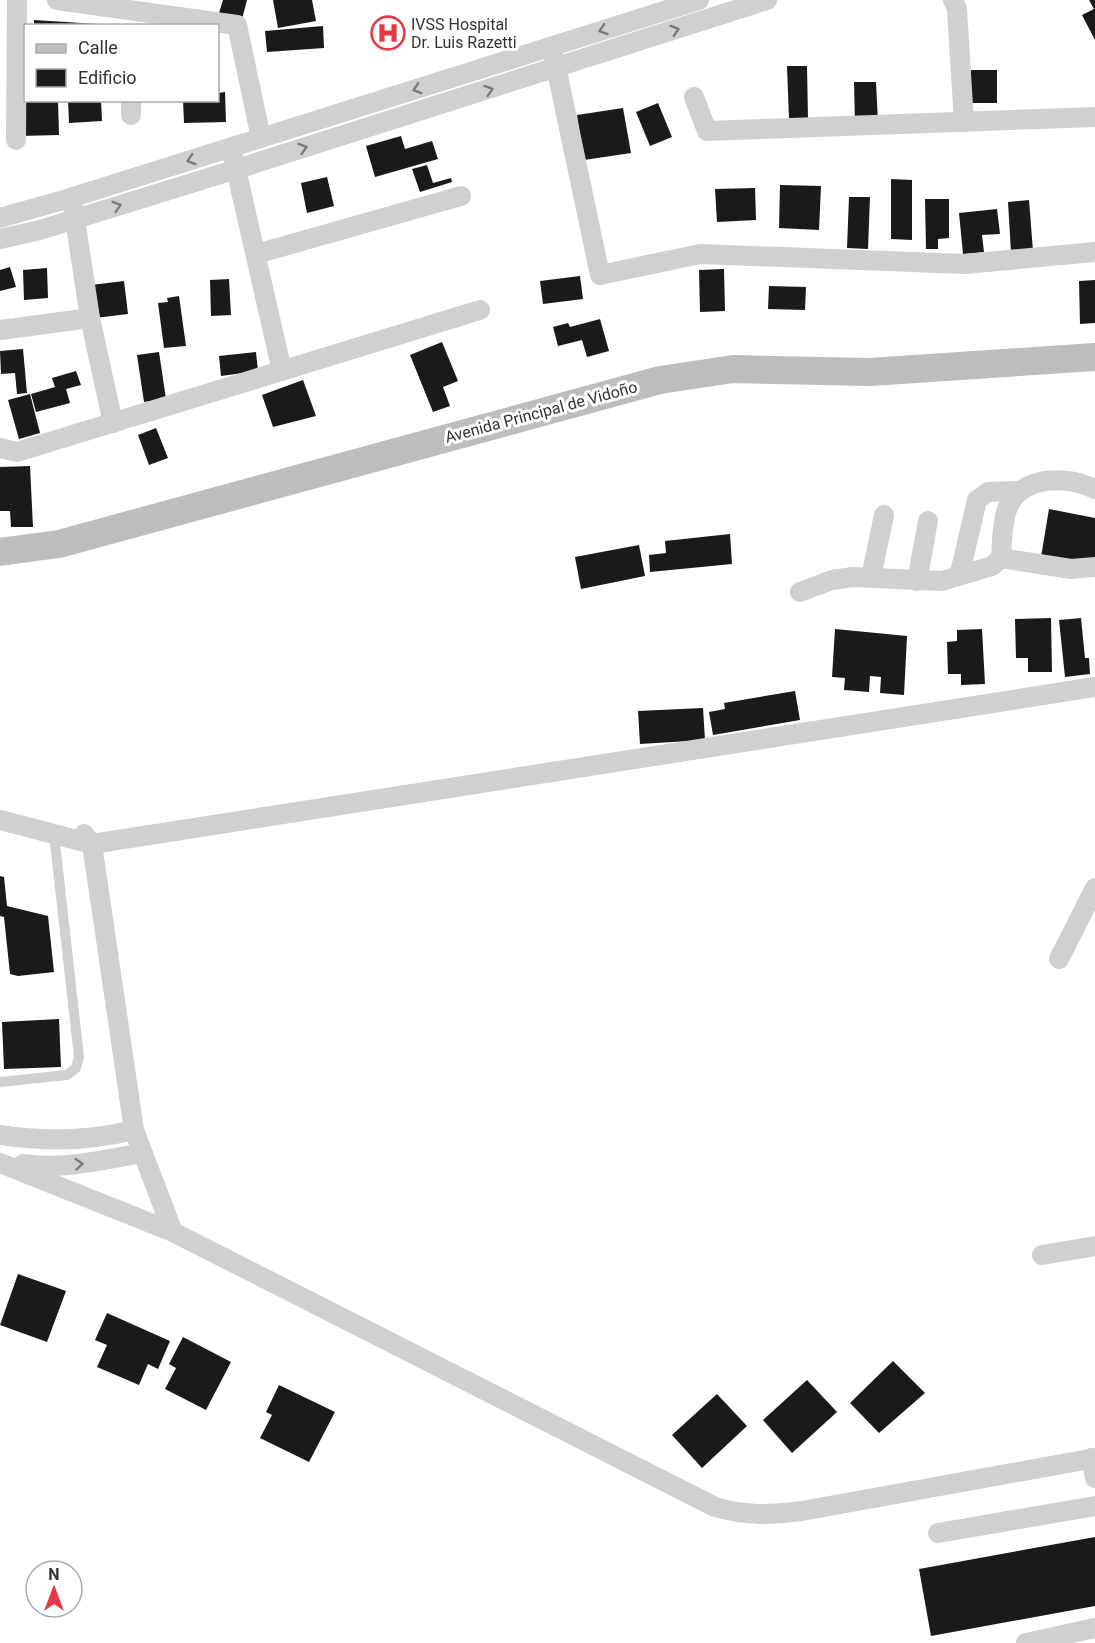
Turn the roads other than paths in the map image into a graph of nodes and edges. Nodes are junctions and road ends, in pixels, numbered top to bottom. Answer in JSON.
{"nodes":[{"id":1,"x":16,"y":0,"type":"edge"},
{"id":2,"x":57,"y":0,"type":"edge"},
{"id":3,"x":699,"y":0,"type":"edge"},
{"id":4,"x":767,"y":0,"type":"edge"},
{"id":5,"x":953,"y":0,"type":"edge"},
{"id":6,"x":132,"y":18,"type":"edge"},
{"id":7,"x":550,"y":47,"type":"junction"},
{"id":8,"x":559,"y":68,"type":"junction"},
{"id":9,"x":694,"y":97,"type":"dead end"},
{"id":10,"x":1095,"y":117,"type":"edge"},
{"id":11,"x":964,"y":122,"type":"junction"},
{"id":12,"x":261,"y":138,"type":"junction"},
{"id":13,"x":16,"y":140,"type":"dead end"},
{"id":14,"x":231,"y":148,"type":"junction"},
{"id":15,"x":237,"y":169,"type":"junction"},
{"id":16,"x":461,"y":196,"type":"dead end"},
{"id":17,"x":72,"y":198,"type":"junction"},
{"id":18,"x":0,"y":218,"type":"edge"},
{"id":19,"x":75,"y":219,"type":"junction"},
{"id":20,"x":0,"y":239,"type":"edge"},
{"id":21,"x":1095,"y":252,"type":"edge"},
{"id":22,"x":256,"y":254,"type":"junction"},
{"id":23,"x":480,"y":310,"type":"dead end"},
{"id":24,"x":90,"y":318,"type":"junction"},
{"id":25,"x":0,"y":330,"type":"edge"},
{"id":26,"x":1095,"y":357,"type":"edge"},
{"id":27,"x":282,"y":371,"type":"junction"},
{"id":28,"x":113,"y":423,"type":"junction"},
{"id":29,"x":0,"y":448,"type":"edge"},
{"id":30,"x":1095,"y":489,"type":"edge"},
{"id":31,"x":1021,"y":491,"type":"junction"},
{"id":32,"x":884,"y":515,"type":"dead end"},
{"id":33,"x":928,"y":521,"type":"dead end"},
{"id":34,"x":0,"y":552,"type":"edge"},
{"id":35,"x":1001,"y":558,"type":"junction"},
{"id":36,"x":1095,"y":567,"type":"edge"},
{"id":37,"x":960,"y":573,"type":"junction"},
{"id":38,"x":872,"y":577,"type":"junction"},
{"id":39,"x":917,"y":581,"type":"junction"},
{"id":40,"x":800,"y":592,"type":"dead end"},
{"id":41,"x":1095,"y":687,"type":"edge"},
{"id":42,"x":0,"y":807,"type":"edge"},
{"id":43,"x":0,"y":820,"type":"edge"},
{"id":44,"x":54,"y":834,"type":"junction"},
{"id":45,"x":92,"y":843,"type":"junction"},
{"id":46,"x":1095,"y":888,"type":"edge"},
{"id":47,"x":1059,"y":959,"type":"dead end"},
{"id":48,"x":0,"y":1082,"type":"edge"},
{"id":49,"x":134,"y":1130,"type":"junction"},
{"id":50,"x":0,"y":1135,"type":"edge"},
{"id":51,"x":142,"y":1154,"type":"junction"},
{"id":52,"x":0,"y":1162,"type":"edge"},
{"id":53,"x":173,"y":1232,"type":"junction"},
{"id":54,"x":1095,"y":1246,"type":"edge"},
{"id":55,"x":1042,"y":1255,"type":"dead end"},
{"id":56,"x":1093,"y":1458,"type":"edge"},
{"id":57,"x":1095,"y":1478,"type":"edge"},
{"id":58,"x":1095,"y":1506,"type":"edge"},
{"id":59,"x":938,"y":1533,"type":"dead end"},
{"id":60,"x":1095,"y":1628,"type":"edge"},
{"id":61,"x":1026,"y":1643,"type":"edge"}],
"edges":[{"from":1,"to":13,"type":"street"},
{"from":2,"to":6,"type":"street"},
{"from":3,"to":7,"type":"street","one_way":true},
{"from":8,"to":4,"type":"street","one_way":true},
{"from":5,"to":11,"type":"street"},
{"from":6,"to":12,"type":"street"},
{"from":7,"to":8,"type":"street"},
{"from":7,"to":12,"type":"street","one_way":true},
{"from":15,"to":8,"type":"street","one_way":true},
{"from":8,"to":21,"type":"street"},
{"from":9,"to":11,"type":"street"},
{"from":10,"to":11,"type":"street"},
{"from":12,"to":14,"type":"street"},
{"from":14,"to":15,"type":"street"},
{"from":14,"to":17,"type":"street","one_way":true},
{"from":19,"to":15,"type":"street","one_way":true},
{"from":15,"to":22,"type":"street"},
{"from":16,"to":22,"type":"street"},
{"from":17,"to":18,"type":"street"},
{"from":17,"to":19,"type":"street"},
{"from":19,"to":20,"type":"street"},
{"from":19,"to":24,"type":"street"},
{"from":22,"to":27,"type":"street"},
{"from":23,"to":27,"type":"street"},
{"from":24,"to":25,"type":"street"},
{"from":24,"to":28,"type":"street"},
{"from":26,"to":34,"type":"main road","name":"Avenida Principal de Vidoño"},
{"from":27,"to":28,"type":"street"},
{"from":28,"to":29,"type":"street"},
{"from":30,"to":31,"type":"street"},
{"from":31,"to":35,"type":"street"},
{"from":31,"to":37,"type":"street"},
{"from":32,"to":38,"type":"street"},
{"from":33,"to":39,"type":"street"},
{"from":35,"to":36,"type":"street"},
{"from":35,"to":37,"type":"street"},
{"from":37,"to":39,"type":"street"},
{"from":38,"to":39,"type":"street"},
{"from":38,"to":40,"type":"street"},
{"from":41,"to":45,"type":"street"},
{"from":42,"to":45,"type":"street"},
{"from":43,"to":44,"type":"street"},
{"from":44,"to":45,"type":"street"},
{"from":44,"to":48,"type":"lane"},
{"from":45,"to":49,"type":"street"},
{"from":46,"to":47,"type":"street"},
{"from":49,"to":50,"type":"street"},
{"from":49,"to":51,"type":"street"},
{"from":52,"to":51,"type":"street","one_way":true},
{"from":51,"to":53,"type":"street"},
{"from":52,"to":53,"type":"street"},
{"from":53,"to":56,"type":"street"},
{"from":54,"to":55,"type":"street"},
{"from":56,"to":57,"type":"street"},
{"from":58,"to":59,"type":"street"},
{"from":60,"to":61,"type":"street"}]}
